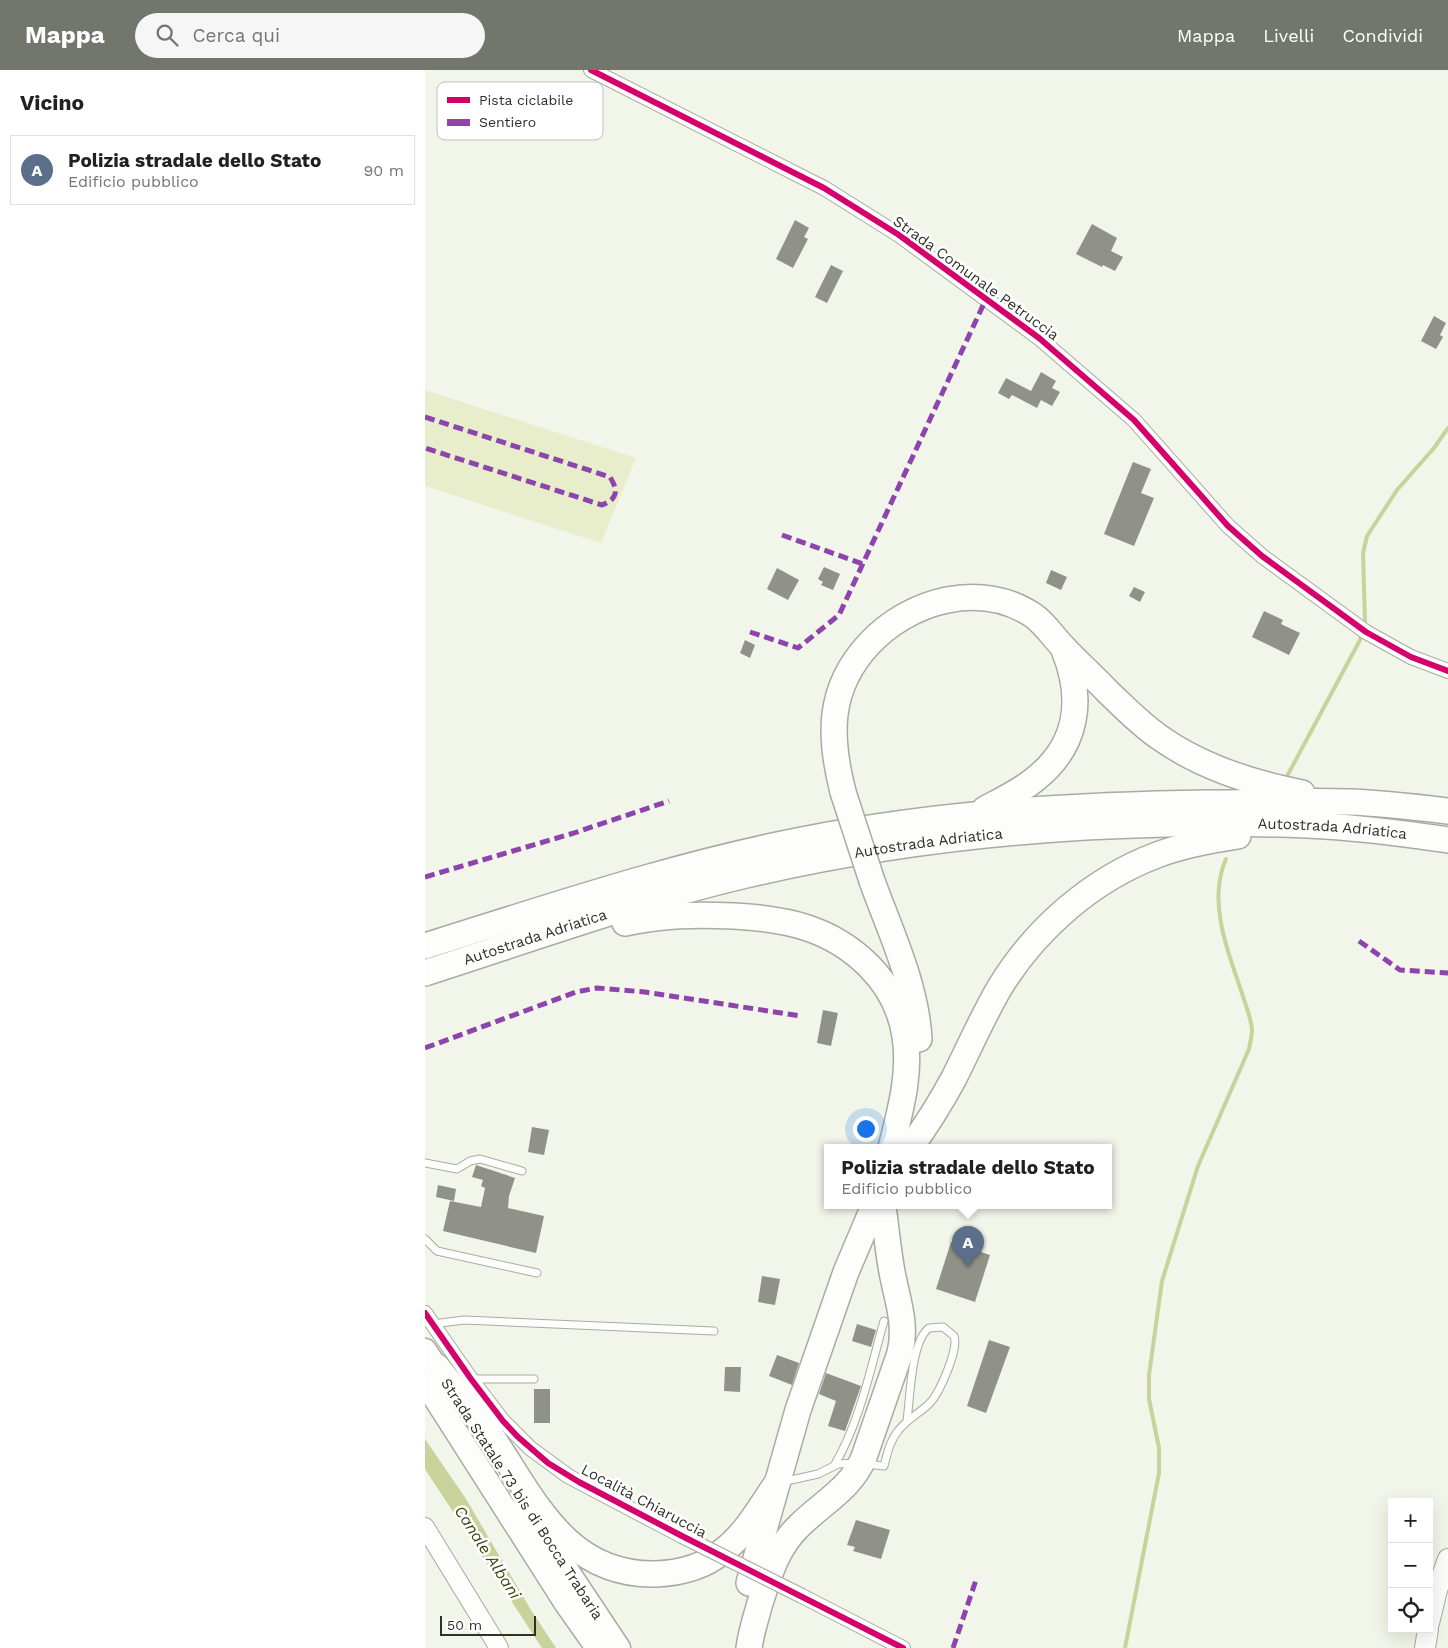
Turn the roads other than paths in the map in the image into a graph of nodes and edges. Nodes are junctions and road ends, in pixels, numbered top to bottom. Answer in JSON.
{"nodes":[{"id":1,"x":591,"y":70,"type":"edge"},
{"id":2,"x":1063,"y":648,"type":"junction"},
{"id":3,"x":1448,"y":671,"type":"edge"},
{"id":4,"x":1345,"y":802,"type":"junction"},
{"id":5,"x":1448,"y":811,"type":"edge"},
{"id":6,"x":978,"y":814,"type":"junction"},
{"id":7,"x":1305,"y":825,"type":"junction"},
{"id":8,"x":1448,"y":840,"type":"edge"},
{"id":9,"x":425,"y":946,"type":"edge"},
{"id":10,"x":436,"y":969,"type":"edge"},
{"id":11,"x":892,"y":1144,"type":"edge"},
{"id":12,"x":896,"y":1144,"type":"edge"},
{"id":13,"x":912,"y":1144,"type":"edge"},
{"id":14,"x":425,"y":1163,"type":"edge"},
{"id":15,"x":521,"y":1171,"type":"dead end"},
{"id":16,"x":873,"y":1209,"type":"edge"},
{"id":17,"x":883,"y":1209,"type":"edge"},
{"id":18,"x":425,"y":1241,"type":"edge"},
{"id":19,"x":537,"y":1273,"type":"dead end"},
{"id":20,"x":429,"y":1318,"type":"edge"},
{"id":21,"x":884,"y":1321,"type":"dead end"},
{"id":22,"x":713,"y":1331,"type":"dead end"},
{"id":23,"x":429,"y":1367,"type":"edge"},
{"id":24,"x":471,"y":1379,"type":"junction"},
{"id":25,"x":534,"y":1379,"type":"dead end"},
{"id":26,"x":907,"y":1421,"type":"junction"},
{"id":27,"x":861,"y":1463,"type":"junction"},
{"id":28,"x":833,"y":1466,"type":"junction"},
{"id":29,"x":777,"y":1483,"type":"junction"},
{"id":30,"x":425,"y":1527,"type":"edge"},
{"id":31,"x":1448,"y":1559,"type":"edge"},
{"id":32,"x":1433,"y":1606,"type":"edge"},
{"id":33,"x":1427,"y":1633,"type":"edge"},
{"id":34,"x":499,"y":1648,"type":"edge"},
{"id":35,"x":597,"y":1648,"type":"edge"},
{"id":36,"x":619,"y":1648,"type":"edge"},
{"id":37,"x":732,"y":1648,"type":"edge"},
{"id":38,"x":749,"y":1648,"type":"edge"},
{"id":39,"x":903,"y":1648,"type":"edge"},
{"id":40,"x":1425,"y":1648,"type":"edge"}],
"edges":[{"from":1,"to":3,"type":"street","name":"Strada Comunale Petruccia"},
{"from":2,"to":4,"type":"highway"},
{"from":2,"to":6,"type":"highway"},
{"from":2,"to":12,"type":"highway","bridge":true},
{"from":4,"to":5,"type":"highway","name":"Autostrada Adriatica"},
{"from":4,"to":6,"type":"highway","name":"Autostrada Adriatica"},
{"from":6,"to":9,"type":"highway","name":"Autostrada Adriatica"},
{"from":7,"to":8,"type":"highway","name":"Autostrada Adriatica"},
{"from":7,"to":10,"type":"highway","name":"Autostrada Adriatica"},
{"from":7,"to":13,"type":"highway"},
{"from":10,"to":11,"type":"highway"},
{"from":14,"to":15,"type":"lane"},
{"from":16,"to":29,"type":"highway"},
{"from":17,"to":27,"type":"highway"},
{"from":18,"to":19,"type":"lane"},
{"from":20,"to":22,"type":"lane"},
{"from":20,"to":24,"type":"street","name":"Località Chiaruccia"},
{"from":21,"to":28,"type":"lane"},
{"from":23,"to":29,"type":"highway"},
{"from":23,"to":35,"type":"highway","name":"Strada Statale 73 bis di Bocca Trabaria"},
{"from":23,"to":36,"type":"highway","name":"Strada Statale 73 bis di Bocca Trabaria"},
{"from":24,"to":25,"type":"lane"},
{"from":24,"to":39,"type":"street","name":"Località Chiaruccia","bridge":true},
{"from":26,"to":26,"type":"lane"},
{"from":26,"to":27,"type":"lane"},
{"from":27,"to":28,"type":"lane"},
{"from":27,"to":38,"type":"highway"},
{"from":28,"to":29,"type":"lane"},
{"from":29,"to":37,"type":"highway"},
{"from":30,"to":34,"type":"street"},
{"from":31,"to":32,"type":"main road"},
{"from":33,"to":40,"type":"main road"}]}
